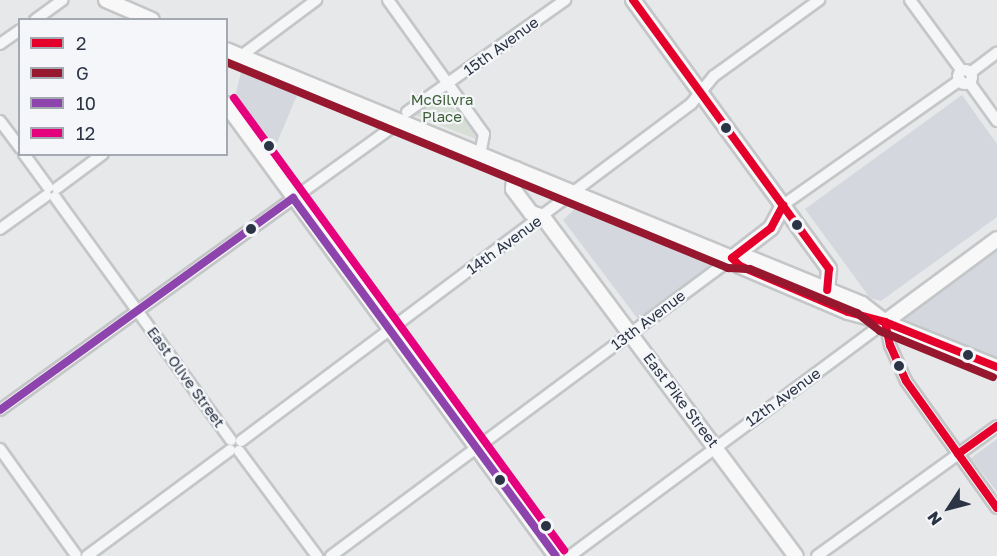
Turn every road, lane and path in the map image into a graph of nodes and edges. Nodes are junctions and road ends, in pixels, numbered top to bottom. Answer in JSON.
{"nodes":[{"id":1,"x":63,"y":0,"type":"edge"},
{"id":2,"x":106,"y":0,"type":"edge"},
{"id":3,"x":316,"y":0,"type":"edge"},
{"id":4,"x":388,"y":0,"type":"edge"},
{"id":5,"x":565,"y":0,"type":"edge"},
{"id":6,"x":633,"y":0,"type":"edge"},
{"id":7,"x":819,"y":0,"type":"edge"},
{"id":8,"x":909,"y":0,"type":"edge"},
{"id":9,"x":38,"y":18,"type":"edge"},
{"id":10,"x":147,"y":18,"type":"edge"},
{"id":11,"x":18,"y":31,"type":"edge"},
{"id":12,"x":0,"y":44,"type":"edge"},
{"id":13,"x":228,"y":51,"type":"edge"},
{"id":14,"x":997,"y":53,"type":"edge"},
{"id":15,"x":241,"y":56,"type":"junction"},
{"id":16,"x":965,"y":77,"type":"junction"},
{"id":17,"x":447,"y":83,"type":"junction"},
{"id":18,"x":701,"y":91,"type":"junction"},
{"id":19,"x":228,"y":107,"type":"edge"},
{"id":20,"x":403,"y":117,"type":"junction"},
{"id":21,"x":0,"y":121,"type":"edge"},
{"id":22,"x":997,"y":121,"type":"edge"},
{"id":23,"x":18,"y":145,"type":"edge"},
{"id":24,"x":480,"y":155,"type":"junction"},
{"id":25,"x":25,"y":156,"type":"edge"},
{"id":26,"x":100,"y":156,"type":"edge"},
{"id":27,"x":516,"y":170,"type":"junction"},
{"id":28,"x":51,"y":192,"type":"junction"},
{"id":29,"x":574,"y":193,"type":"junction"},
{"id":30,"x":293,"y":198,"type":"junction"},
{"id":31,"x":783,"y":205,"type":"junction"},
{"id":32,"x":543,"y":217,"type":"junction"},
{"id":33,"x":0,"y":229,"type":"edge"},
{"id":34,"x":997,"y":239,"type":"edge"},
{"id":35,"x":732,"y":258,"type":"junction"},
{"id":36,"x":827,"y":290,"type":"junction"},
{"id":37,"x":139,"y":312,"type":"junction"},
{"id":38,"x":885,"y":322,"type":"junction"},
{"id":39,"x":389,"y":330,"type":"junction"},
{"id":40,"x":630,"y":334,"type":"junction"},
{"id":41,"x":997,"y":367,"type":"edge"},
{"id":42,"x":0,"y":410,"type":"edge"},
{"id":43,"x":997,"y":426,"type":"edge"},
{"id":44,"x":235,"y":446,"type":"junction"},
{"id":45,"x":475,"y":447,"type":"junction"},
{"id":46,"x":716,"y":447,"type":"junction"},
{"id":47,"x":0,"y":449,"type":"edge"},
{"id":48,"x":958,"y":454,"type":"junction"},
{"id":49,"x":997,"y":508,"type":"edge"},
{"id":50,"x":81,"y":556,"type":"edge"},
{"id":51,"x":317,"y":556,"type":"edge"},
{"id":52,"x":331,"y":556,"type":"edge"},
{"id":53,"x":556,"y":556,"type":"edge"},
{"id":54,"x":570,"y":556,"type":"edge"},
{"id":55,"x":796,"y":556,"type":"edge"},
{"id":56,"x":817,"y":556,"type":"edge"}],
"edges":[{"from":1,"to":9,"type":"street"},
{"from":2,"to":10,"type":"main road"},
{"from":3,"to":15,"type":"street"},
{"from":4,"to":17,"type":"street"},
{"from":5,"to":17,"type":"street","name":"15th Avenue"},
{"from":6,"to":18,"type":"main road"},
{"from":7,"to":18,"type":"street","name":"14th Avenue"},
{"from":8,"to":16,"type":"street"},
{"from":11,"to":12,"type":"street"},
{"from":13,"to":15,"type":"main road"},
{"from":14,"to":16,"type":"street","name":"13th Avenue"},
{"from":15,"to":20,"type":"main road"},
{"from":16,"to":22,"type":"street"},
{"from":16,"to":31,"type":"street","name":"13th Avenue"},
{"from":17,"to":20,"type":"street","name":"15th Avenue"},
{"from":17,"to":24,"type":"street"},
{"from":18,"to":29,"type":"street","name":"14th Avenue"},
{"from":18,"to":31,"type":"main road"},
{"from":19,"to":30,"type":"main road"},
{"from":20,"to":24,"type":"main road"},
{"from":20,"to":30,"type":"street","name":"15th Avenue"},
{"from":21,"to":23,"type":"street"},
{"from":24,"to":27,"type":"main road"},
{"from":25,"to":28,"type":"street","name":"East Olive Street"},
{"from":26,"to":28,"type":"street"},
{"from":27,"to":29,"type":"main road"},
{"from":27,"to":32,"type":"main road","name":"East Pike Street"},
{"from":28,"to":33,"type":"street"},
{"from":28,"to":37,"type":"street","name":"East Olive Street"},
{"from":29,"to":32,"type":"street","name":"14th Avenue"},
{"from":29,"to":35,"type":"main road"},
{"from":30,"to":37,"type":"street","name":"15th Avenue"},
{"from":30,"to":39,"type":"main road"},
{"from":31,"to":35,"type":"main road","name":"13th Avenue"},
{"from":31,"to":36,"type":"main road"},
{"from":32,"to":39,"type":"street","name":"14th Avenue"},
{"from":32,"to":40,"type":"main road","name":"East Pike Street"},
{"from":34,"to":38,"type":"main road","name":"12th Avenue"},
{"from":35,"to":36,"type":"main road"},
{"from":35,"to":38,"type":"main road"},
{"from":35,"to":40,"type":"street","name":"13th Avenue"},
{"from":36,"to":38,"type":"main road"},
{"from":37,"to":42,"type":"street","name":"15th Avenue"},
{"from":37,"to":44,"type":"street","name":"East Olive Street"},
{"from":38,"to":41,"type":"main road"},
{"from":38,"to":46,"type":"street","name":"12th Avenue"},
{"from":38,"to":48,"type":"street"},
{"from":39,"to":44,"type":"street","name":"14th Avenue"},
{"from":39,"to":45,"type":"main road"},
{"from":40,"to":45,"type":"street","name":"13th Avenue"},
{"from":40,"to":46,"type":"main road","name":"East Pike Street"},
{"from":43,"to":48,"type":"street"},
{"from":44,"to":50,"type":"street","name":"14th Avenue"},
{"from":44,"to":51,"type":"street","name":"East Olive Street"},
{"from":45,"to":52,"type":"street","name":"13th Avenue"},
{"from":45,"to":53,"type":"main road"},
{"from":46,"to":54,"type":"street","name":"12th Avenue"},
{"from":46,"to":55,"type":"main road","name":"East Pike Street"},
{"from":47,"to":50,"type":"street"},
{"from":48,"to":49,"type":"street"},
{"from":48,"to":56,"type":"street"}]}
